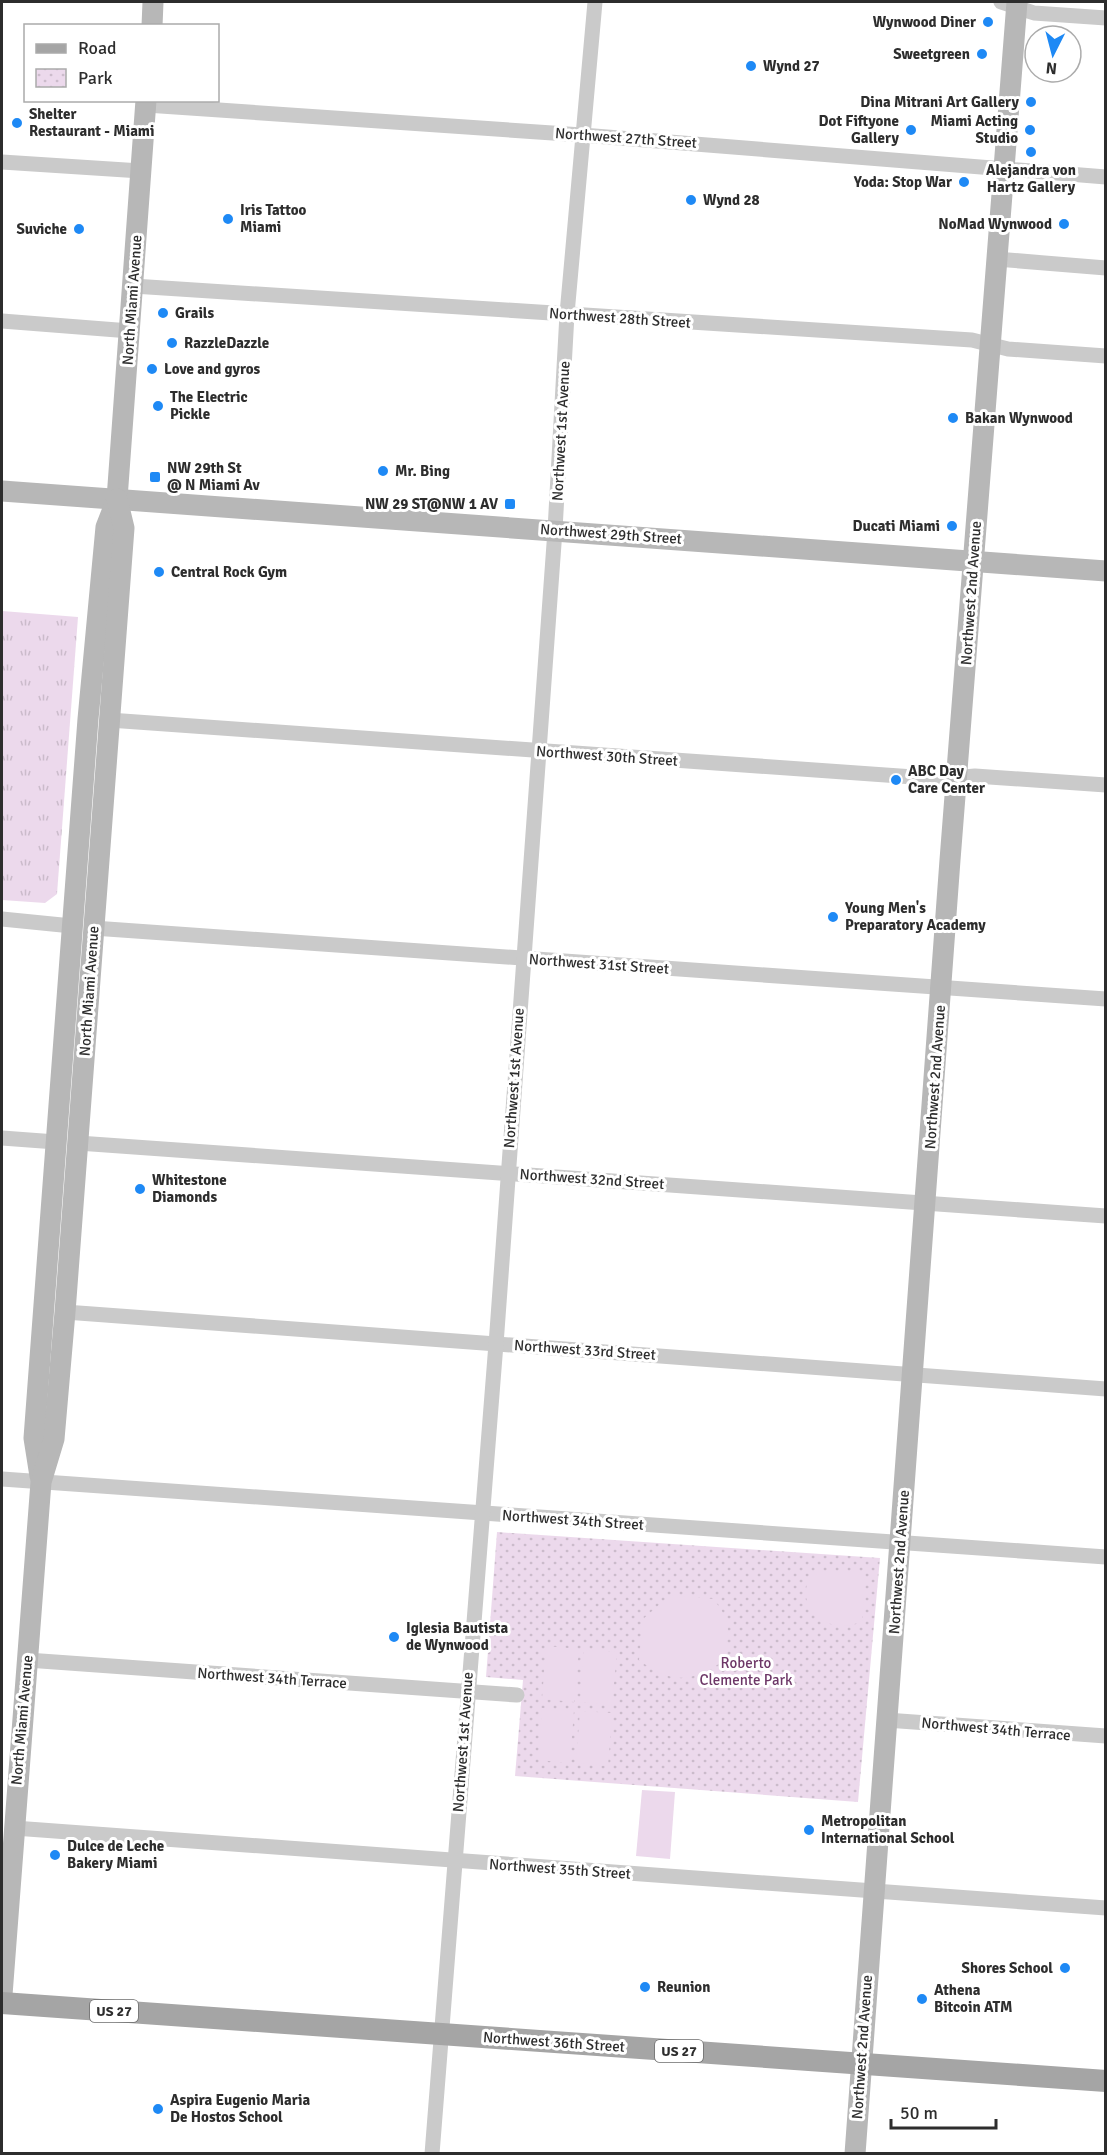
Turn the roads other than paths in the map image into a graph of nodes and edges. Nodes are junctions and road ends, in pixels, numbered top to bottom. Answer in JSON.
{"nodes":[{"id":1,"x":153,"y":2,"type":"edge"},
{"id":2,"x":595,"y":2,"type":"edge"},
{"id":3,"x":1011,"y":3,"type":"edge"},
{"id":4,"x":1106,"y":18,"type":"edge"},
{"id":5,"x":152,"y":24,"type":"edge"},
{"id":6,"x":146,"y":103,"type":"edge"},
{"id":7,"x":582,"y":135,"type":"junction"},
{"id":8,"x":2,"y":162,"type":"edge"},
{"id":9,"x":1004,"y":168,"type":"junction"},
{"id":10,"x":141,"y":171,"type":"junction"},
{"id":11,"x":1106,"y":177,"type":"edge"},
{"id":12,"x":996,"y":259,"type":"junction"},
{"id":13,"x":1106,"y":268,"type":"edge"},
{"id":14,"x":134,"y":286,"type":"junction"},
{"id":15,"x":567,"y":314,"type":"junction"},
{"id":16,"x":2,"y":321,"type":"edge"},
{"id":17,"x":130,"y":331,"type":"junction"},
{"id":18,"x":992,"y":345,"type":"junction"},
{"id":19,"x":1106,"y":356,"type":"edge"},
{"id":20,"x":2,"y":491,"type":"edge"},
{"id":21,"x":117,"y":500,"type":"junction"},
{"id":22,"x":555,"y":530,"type":"junction"},
{"id":23,"x":972,"y":562,"type":"junction"},
{"id":24,"x":1106,"y":572,"type":"edge"},
{"id":25,"x":109,"y":720,"type":"junction"},
{"id":26,"x":538,"y":751,"type":"junction"},
{"id":27,"x":84,"y":771,"type":"junction"},
{"id":28,"x":957,"y":777,"type":"junction"},
{"id":29,"x":1106,"y":785,"type":"edge"},
{"id":30,"x":2,"y":919,"type":"edge"},
{"id":31,"x":72,"y":926,"type":"junction"},
{"id":32,"x":93,"y":928,"type":"junction"},
{"id":33,"x":522,"y":959,"type":"junction"},
{"id":34,"x":941,"y":986,"type":"junction"},
{"id":35,"x":1106,"y":999,"type":"edge"},
{"id":36,"x":80,"y":1109,"type":"junction"},
{"id":37,"x":2,"y":1138,"type":"edge"},
{"id":38,"x":56,"y":1142,"type":"junction"},
{"id":39,"x":78,"y":1143,"type":"junction"},
{"id":40,"x":508,"y":1174,"type":"junction"},
{"id":41,"x":926,"y":1203,"type":"junction"},
{"id":42,"x":1106,"y":1216,"type":"edge"},
{"id":43,"x":65,"y":1312,"type":"junction"},
{"id":44,"x":496,"y":1344,"type":"junction"},
{"id":45,"x":61,"y":1366,"type":"junction"},
{"id":46,"x":913,"y":1373,"type":"junction"},
{"id":47,"x":1106,"y":1389,"type":"edge"},
{"id":48,"x":2,"y":1479,"type":"edge"},
{"id":49,"x":40,"y":1482,"type":"junction"},
{"id":50,"x":482,"y":1513,"type":"junction"},
{"id":51,"x":900,"y":1544,"type":"junction"},
{"id":52,"x":1106,"y":1557,"type":"edge"},
{"id":53,"x":27,"y":1660,"type":"junction"},
{"id":54,"x":466,"y":1691,"type":"junction"},
{"id":55,"x":517,"y":1695,"type":"dead end"},
{"id":56,"x":886,"y":1720,"type":"junction"},
{"id":57,"x":1106,"y":1736,"type":"edge"},
{"id":58,"x":14,"y":1828,"type":"junction"},
{"id":59,"x":454,"y":1862,"type":"junction"},
{"id":60,"x":874,"y":1892,"type":"junction"},
{"id":61,"x":1106,"y":1908,"type":"edge"},
{"id":62,"x":2,"y":1995,"type":"edge"},
{"id":63,"x":2,"y":2003,"type":"edge"},
{"id":64,"x":442,"y":2034,"type":"junction"},
{"id":65,"x":861,"y":2064,"type":"junction"},
{"id":66,"x":1106,"y":2081,"type":"edge"},
{"id":67,"x":432,"y":2154,"type":"edge"},
{"id":68,"x":855,"y":2154,"type":"edge"}],
"edges":[{"from":1,"to":5,"type":"main road"},
{"from":2,"to":7,"type":"street","name":"Northwest 1st Avenue"},
{"from":3,"to":4,"type":"street"},
{"from":3,"to":9,"type":"main road","name":"Northwest 2nd Avenue"},
{"from":6,"to":7,"type":"street","name":"Northwest 27th Street"},
{"from":6,"to":10,"type":"main road","name":"North Miami Avenue"},
{"from":7,"to":9,"type":"street","name":"Northwest 27th Street"},
{"from":7,"to":15,"type":"street","name":"Northwest 1st Avenue"},
{"from":8,"to":10,"type":"street"},
{"from":9,"to":11,"type":"street","name":"Northwest 27th Street"},
{"from":9,"to":12,"type":"main road","name":"Northwest 2nd Avenue"},
{"from":10,"to":14,"type":"main road","name":"North Miami Avenue"},
{"from":12,"to":13,"type":"street"},
{"from":12,"to":18,"type":"main road","name":"Northwest 2nd Avenue"},
{"from":14,"to":15,"type":"street","name":"Northwest 28th Street"},
{"from":14,"to":17,"type":"main road","name":"North Miami Avenue"},
{"from":15,"to":18,"type":"street","name":"Northwest 28th Street"},
{"from":15,"to":22,"type":"street","name":"Northwest 1st Avenue"},
{"from":16,"to":17,"type":"street"},
{"from":17,"to":21,"type":"main road","name":"North Miami Avenue"},
{"from":18,"to":19,"type":"street","name":"Northwest 28th Street"},
{"from":18,"to":23,"type":"main road","name":"Northwest 2nd Avenue"},
{"from":20,"to":21,"type":"main road","name":"Northwest 29th Street"},
{"from":21,"to":22,"type":"main road","name":"Northwest 29th Street"},
{"from":21,"to":25,"type":"main road","name":"North Miami Avenue"},
{"from":21,"to":27,"type":"main road","name":"North Miami Avenue"},
{"from":22,"to":23,"type":"main road","name":"Northwest 29th Street"},
{"from":22,"to":26,"type":"street","name":"Northwest 1st Avenue"},
{"from":23,"to":24,"type":"main road","name":"Northwest 29th Street"},
{"from":23,"to":28,"type":"main road","name":"Northwest 2nd Avenue"},
{"from":25,"to":26,"type":"street","name":"Northwest 30th Street"},
{"from":25,"to":32,"type":"main road","name":"North Miami Avenue"},
{"from":26,"to":28,"type":"street","name":"Northwest 30th Street"},
{"from":26,"to":33,"type":"street","name":"Northwest 1st Avenue"},
{"from":27,"to":31,"type":"main road","name":"North Miami Avenue"},
{"from":27,"to":32,"type":"main road"},
{"from":28,"to":29,"type":"street","name":"Northwest 30th Street"},
{"from":28,"to":34,"type":"main road","name":"Northwest 2nd Avenue"},
{"from":30,"to":31,"type":"street"},
{"from":31,"to":36,"type":"main road"},
{"from":31,"to":38,"type":"main road","name":"North Miami Avenue"},
{"from":32,"to":33,"type":"street","name":"Northwest 31st Street"},
{"from":32,"to":36,"type":"main road","name":"North Miami Avenue"},
{"from":33,"to":34,"type":"street","name":"Northwest 31st Street"},
{"from":33,"to":40,"type":"street","name":"Northwest 1st Avenue"},
{"from":34,"to":35,"type":"street","name":"Northwest 31st Street"},
{"from":34,"to":41,"type":"main road","name":"Northwest 2nd Avenue"},
{"from":36,"to":39,"type":"main road","name":"North Miami Avenue"},
{"from":37,"to":38,"type":"street"},
{"from":38,"to":45,"type":"main road"},
{"from":38,"to":49,"type":"main road","name":"North Miami Avenue"},
{"from":39,"to":40,"type":"street","name":"Northwest 32nd Street"},
{"from":39,"to":43,"type":"main road","name":"North Miami Avenue"},
{"from":40,"to":41,"type":"street","name":"Northwest 32nd Street"},
{"from":40,"to":44,"type":"street","name":"Northwest 1st Avenue"},
{"from":41,"to":42,"type":"street","name":"Northwest 32nd Street"},
{"from":41,"to":46,"type":"main road","name":"Northwest 2nd Avenue"},
{"from":43,"to":44,"type":"street","name":"Northwest 33rd Street"},
{"from":43,"to":45,"type":"main road","name":"North Miami Avenue"},
{"from":44,"to":46,"type":"street","name":"Northwest 33rd Street"},
{"from":44,"to":50,"type":"street","name":"Northwest 1st Avenue"},
{"from":45,"to":49,"type":"main road","name":"North Miami Avenue"},
{"from":46,"to":47,"type":"street","name":"Northwest 33rd Street"},
{"from":46,"to":51,"type":"main road","name":"Northwest 2nd Avenue"},
{"from":48,"to":49,"type":"street","name":"Northwest 34th Street"},
{"from":49,"to":50,"type":"street","name":"Northwest 34th Street"},
{"from":49,"to":53,"type":"main road","name":"North Miami Avenue"},
{"from":50,"to":51,"type":"street","name":"Northwest 34th Street"},
{"from":50,"to":54,"type":"street","name":"Northwest 1st Avenue"},
{"from":51,"to":52,"type":"street","name":"Northwest 34th Street"},
{"from":51,"to":56,"type":"main road","name":"Northwest 2nd Avenue"},
{"from":53,"to":54,"type":"street","name":"Northwest 34th Terrace"},
{"from":53,"to":58,"type":"main road","name":"North Miami Avenue"},
{"from":54,"to":55,"type":"street","name":"Northwest 34th Terrace"},
{"from":54,"to":59,"type":"street","name":"Northwest 1st Avenue"},
{"from":56,"to":57,"type":"street","name":"Northwest 34th Terrace"},
{"from":56,"to":60,"type":"main road","name":"Northwest 2nd Avenue"},
{"from":58,"to":59,"type":"street","name":"Northwest 35th Street"},
{"from":58,"to":62,"type":"main road","name":"North Miami Avenue"},
{"from":59,"to":60,"type":"street","name":"Northwest 35th Street"},
{"from":59,"to":64,"type":"street","name":"Northwest 1st Avenue"},
{"from":60,"to":61,"type":"street","name":"Northwest 35th Street"},
{"from":60,"to":65,"type":"main road","name":"Northwest 2nd Avenue"},
{"from":63,"to":64,"type":"main road","name":"Northwest 36th Street","number":"US 27"},
{"from":64,"to":65,"type":"main road","name":"Northwest 36th Street","number":"US 27"},
{"from":64,"to":67,"type":"street","name":"Northwest 1st Avenue"},
{"from":65,"to":66,"type":"main road","name":"Northwest 36th Street","number":"US 27"},
{"from":65,"to":68,"type":"main road","name":"Northwest 2nd Avenue"}]}
